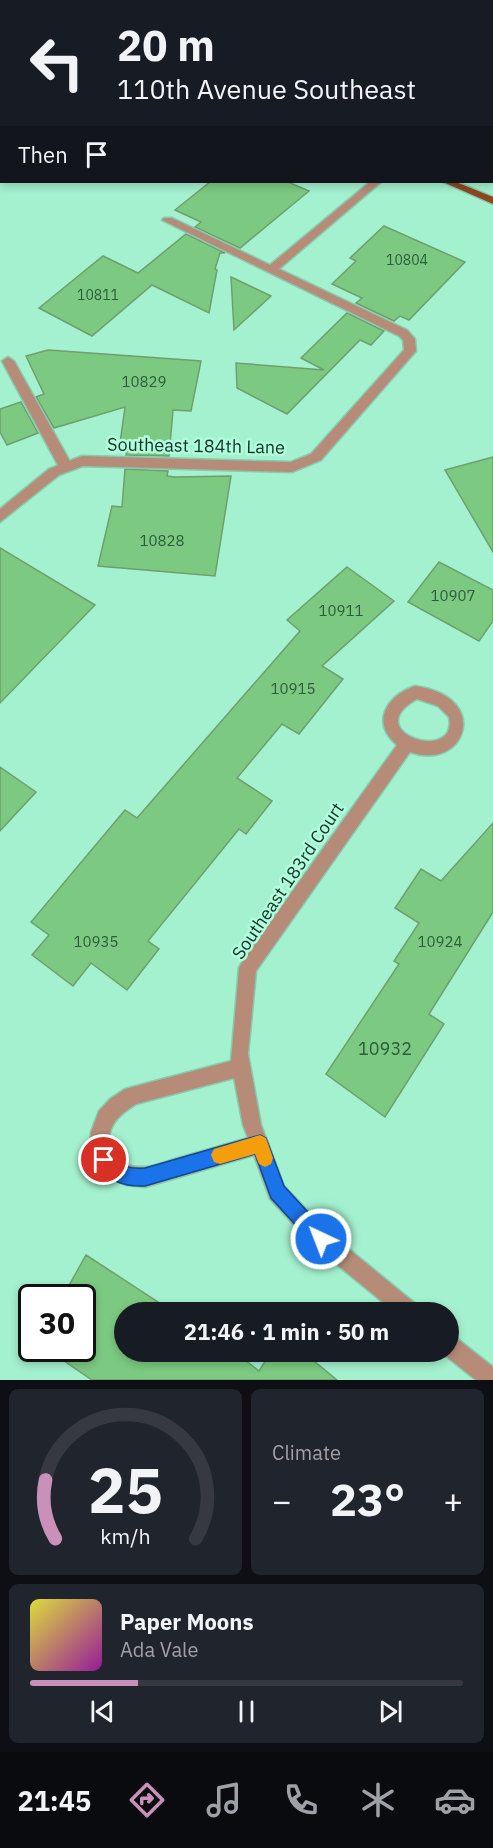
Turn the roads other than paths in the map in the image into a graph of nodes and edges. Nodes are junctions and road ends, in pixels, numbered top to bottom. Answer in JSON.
{"nodes":[{"id":1,"x":375,"y":183,"type":"edge"},
{"id":2,"x":450,"y":183,"type":"edge"},
{"id":3,"x":493,"y":201,"type":"edge"},
{"id":4,"x":168,"y":220,"type":"dead end"},
{"id":5,"x":271,"y":270,"type":"junction"},
{"id":6,"x":8,"y":361,"type":"dead end"},
{"id":7,"x":66,"y":467,"type":"junction"},
{"id":8,"x":0,"y":517,"type":"edge"},
{"id":9,"x":407,"y":744,"type":"junction"},
{"id":10,"x":242,"y":1067,"type":"junction"},
{"id":11,"x":260,"y":1144,"type":"junction"},
{"id":12,"x":398,"y":1302,"type":"edge"},
{"id":13,"x":459,"y":1353,"type":"edge"},
{"id":14,"x":492,"y":1380,"type":"edge"}],
"edges":[{"from":1,"to":5,"type":"street"},
{"from":2,"to":3,"type":"main road"},
{"from":4,"to":5,"type":"street","name":"Southeast 184th Lane"},
{"from":5,"to":7,"type":"street","name":"Southeast 184th Lane"},
{"from":6,"to":7,"type":"street"},
{"from":7,"to":8,"type":"street","name":"Southeast 184th Lane"},
{"from":9,"to":9,"type":"street"},
{"from":9,"to":10,"type":"street","name":"Southeast 183rd Court"},
{"from":10,"to":11,"type":"street","name":"Southeast 183rd Court"},
{"from":10,"to":11,"type":"street"},
{"from":11,"to":12,"type":"street","name":"Southeast 183rd Court"},
{"from":13,"to":14,"type":"street"}]}
